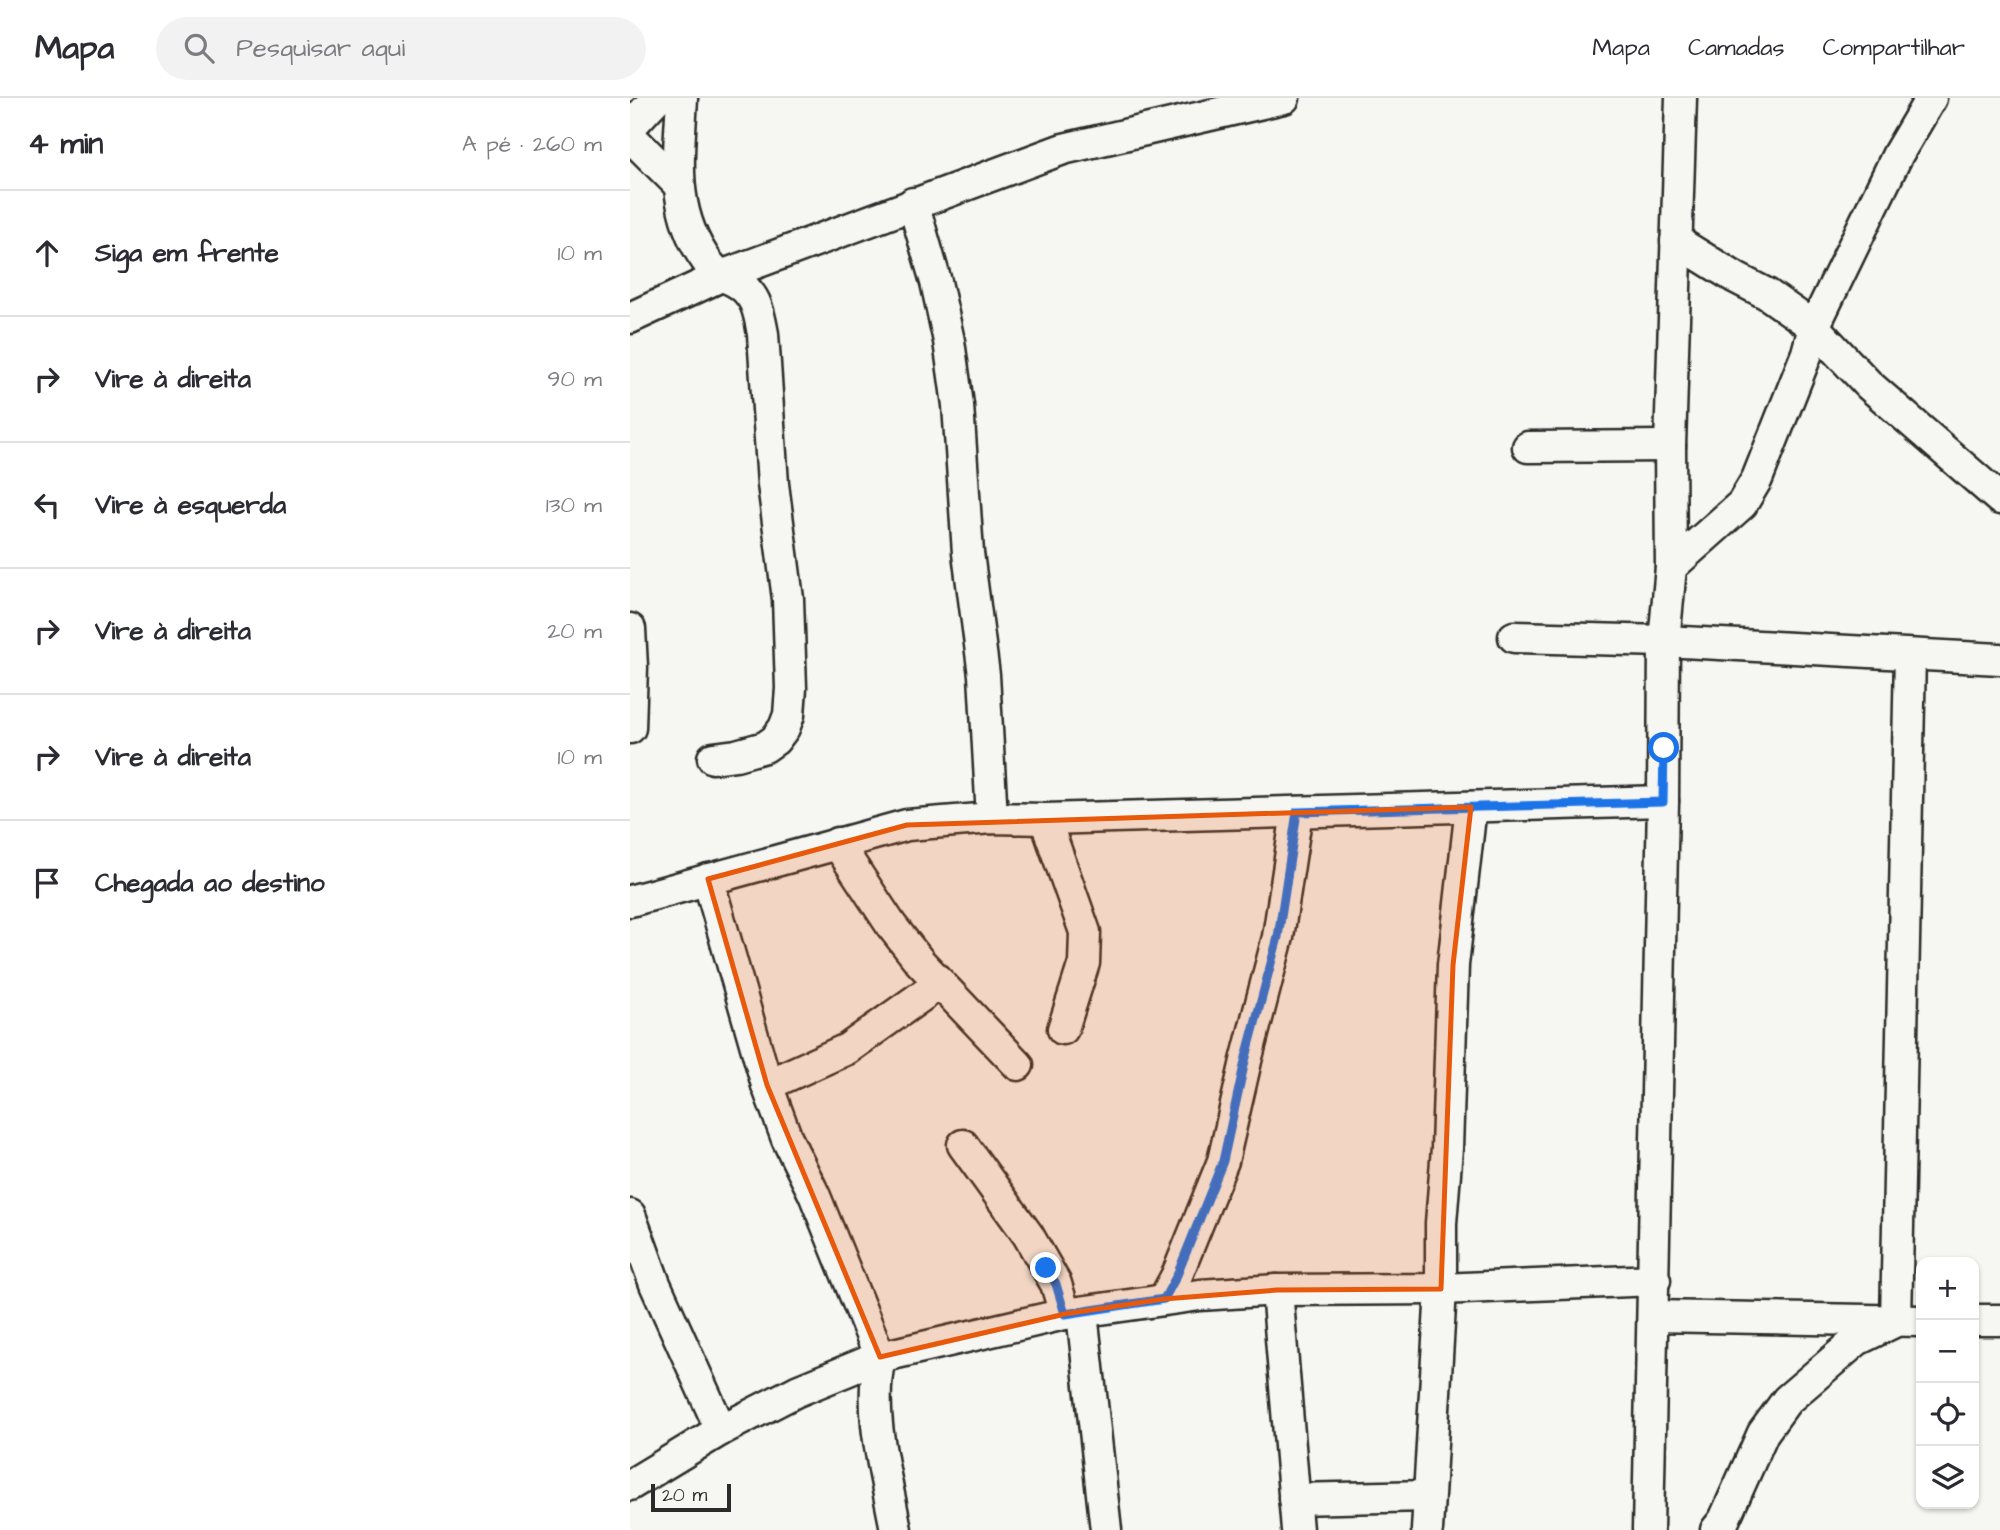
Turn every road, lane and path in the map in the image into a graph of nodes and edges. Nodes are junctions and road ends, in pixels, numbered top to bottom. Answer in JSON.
{"nodes":[{"id":1,"x":657,"y":98,"type":"edge"},
{"id":2,"x":682,"y":98,"type":"edge"},
{"id":3,"x":1284,"y":98,"type":"edge"},
{"id":4,"x":1681,"y":98,"type":"edge"},
{"id":5,"x":1931,"y":98,"type":"edge"},
{"id":6,"x":630,"y":127,"type":"edge"},
{"id":7,"x":630,"y":136,"type":"edge"},
{"id":8,"x":678,"y":184,"type":"junction"},
{"id":9,"x":913,"y":203,"type":"junction"},
{"id":10,"x":1676,"y":241,"type":"junction"},
{"id":11,"x":721,"y":276,"type":"junction"},
{"id":12,"x":630,"y":318,"type":"edge"},
{"id":13,"x":1814,"y":327,"type":"junction"},
{"id":14,"x":1670,"y":446,"type":"junction"},
{"id":15,"x":1528,"y":447,"type":"dead end"},
{"id":16,"x":1999,"y":494,"type":"edge"},
{"id":17,"x":1671,"y":567,"type":"junction"},
{"id":18,"x":630,"y":629,"type":"edge"},
{"id":19,"x":1514,"y":637,"type":"dead end"},
{"id":20,"x":1664,"y":641,"type":"junction"},
{"id":21,"x":1910,"y":655,"type":"junction"},
{"id":22,"x":2000,"y":659,"type":"edge"},
{"id":23,"x":630,"y":728,"type":"edge"},
{"id":24,"x":713,"y":758,"type":"dead end"},
{"id":25,"x":1663,"y":802,"type":"junction"},
{"id":26,"x":1471,"y":807,"type":"junction"},
{"id":27,"x":1297,"y":812,"type":"junction"},
{"id":28,"x":992,"y":818,"type":"junction"},
{"id":29,"x":1045,"y":819,"type":"junction"},
{"id":30,"x":837,"y":843,"type":"junction"},
{"id":31,"x":708,"y":879,"type":"junction"},
{"id":32,"x":630,"y":901,"type":"edge"},
{"id":33,"x":940,"y":983,"type":"junction"},
{"id":34,"x":1063,"y":1029,"type":"dead end"},
{"id":35,"x":1018,"y":1065,"type":"dead end"},
{"id":36,"x":767,"y":1085,"type":"junction"},
{"id":37,"x":963,"y":1144,"type":"dead end"},
{"id":38,"x":630,"y":1215,"type":"edge"},
{"id":39,"x":1655,"y":1280,"type":"junction"},
{"id":40,"x":1441,"y":1289,"type":"junction"},
{"id":41,"x":1277,"y":1290,"type":"junction"},
{"id":42,"x":1164,"y":1299,"type":"junction"},
{"id":43,"x":1073,"y":1314,"type":"junction"},
{"id":44,"x":1653,"y":1316,"type":"junction"},
{"id":45,"x":1979,"y":1320,"type":"edge"},
{"id":46,"x":2000,"y":1320,"type":"edge"},
{"id":47,"x":1909,"y":1321,"type":"edge"},
{"id":48,"x":880,"y":1357,"type":"junction"},
{"id":49,"x":721,"y":1430,"type":"junction"},
{"id":50,"x":630,"y":1485,"type":"edge"},
{"id":51,"x":1428,"y":1496,"type":"junction"},
{"id":52,"x":1294,"y":1499,"type":"junction"},
{"id":53,"x":895,"y":1530,"type":"edge"},
{"id":54,"x":1106,"y":1530,"type":"edge"},
{"id":55,"x":1297,"y":1530,"type":"edge"},
{"id":56,"x":1427,"y":1530,"type":"edge"},
{"id":57,"x":1648,"y":1530,"type":"edge"},
{"id":58,"x":1716,"y":1530,"type":"edge"}],
"edges":[{"from":1,"to":6,"type":"street"},
{"from":2,"to":8,"type":"street"},
{"from":3,"to":9,"type":"street"},
{"from":4,"to":10,"type":"street"},
{"from":5,"to":13,"type":"street"},
{"from":7,"to":8,"type":"street"},
{"from":8,"to":11,"type":"street"},
{"from":9,"to":11,"type":"street"},
{"from":9,"to":28,"type":"street"},
{"from":10,"to":13,"type":"street"},
{"from":10,"to":14,"type":"street"},
{"from":11,"to":12,"type":"street"},
{"from":11,"to":24,"type":"street"},
{"from":13,"to":16,"type":"street"},
{"from":13,"to":17,"type":"street"},
{"from":14,"to":15,"type":"street"},
{"from":14,"to":17,"type":"street"},
{"from":17,"to":20,"type":"street"},
{"from":18,"to":23,"type":"street"},
{"from":19,"to":20,"type":"street"},
{"from":20,"to":21,"type":"street"},
{"from":20,"to":25,"type":"street"},
{"from":21,"to":22,"type":"street"},
{"from":21,"to":47,"type":"street"},
{"from":25,"to":26,"type":"street"},
{"from":25,"to":39,"type":"street"},
{"from":26,"to":27,"type":"street"},
{"from":26,"to":40,"type":"street"},
{"from":27,"to":29,"type":"street"},
{"from":27,"to":42,"type":"street"},
{"from":28,"to":29,"type":"street"},
{"from":28,"to":30,"type":"street"},
{"from":29,"to":34,"type":"street"},
{"from":30,"to":31,"type":"street"},
{"from":30,"to":33,"type":"street"},
{"from":31,"to":32,"type":"street"},
{"from":31,"to":36,"type":"street"},
{"from":33,"to":35,"type":"street"},
{"from":33,"to":36,"type":"street"},
{"from":36,"to":48,"type":"street"},
{"from":37,"to":43,"type":"street"},
{"from":38,"to":49,"type":"street"},
{"from":39,"to":40,"type":"street"},
{"from":39,"to":44,"type":"street"},
{"from":40,"to":41,"type":"street"},
{"from":40,"to":51,"type":"street"},
{"from":41,"to":42,"type":"street"},
{"from":41,"to":52,"type":"street"},
{"from":42,"to":43,"type":"street"},
{"from":43,"to":48,"type":"street"},
{"from":43,"to":54,"type":"street"},
{"from":44,"to":47,"type":"street"},
{"from":44,"to":57,"type":"street"},
{"from":45,"to":46,"type":"street"},
{"from":47,"to":58,"type":"street"},
{"from":48,"to":49,"type":"street"},
{"from":48,"to":53,"type":"street"},
{"from":49,"to":50,"type":"street"},
{"from":51,"to":52,"type":"street"},
{"from":51,"to":56,"type":"street"},
{"from":52,"to":55,"type":"street"}]}
